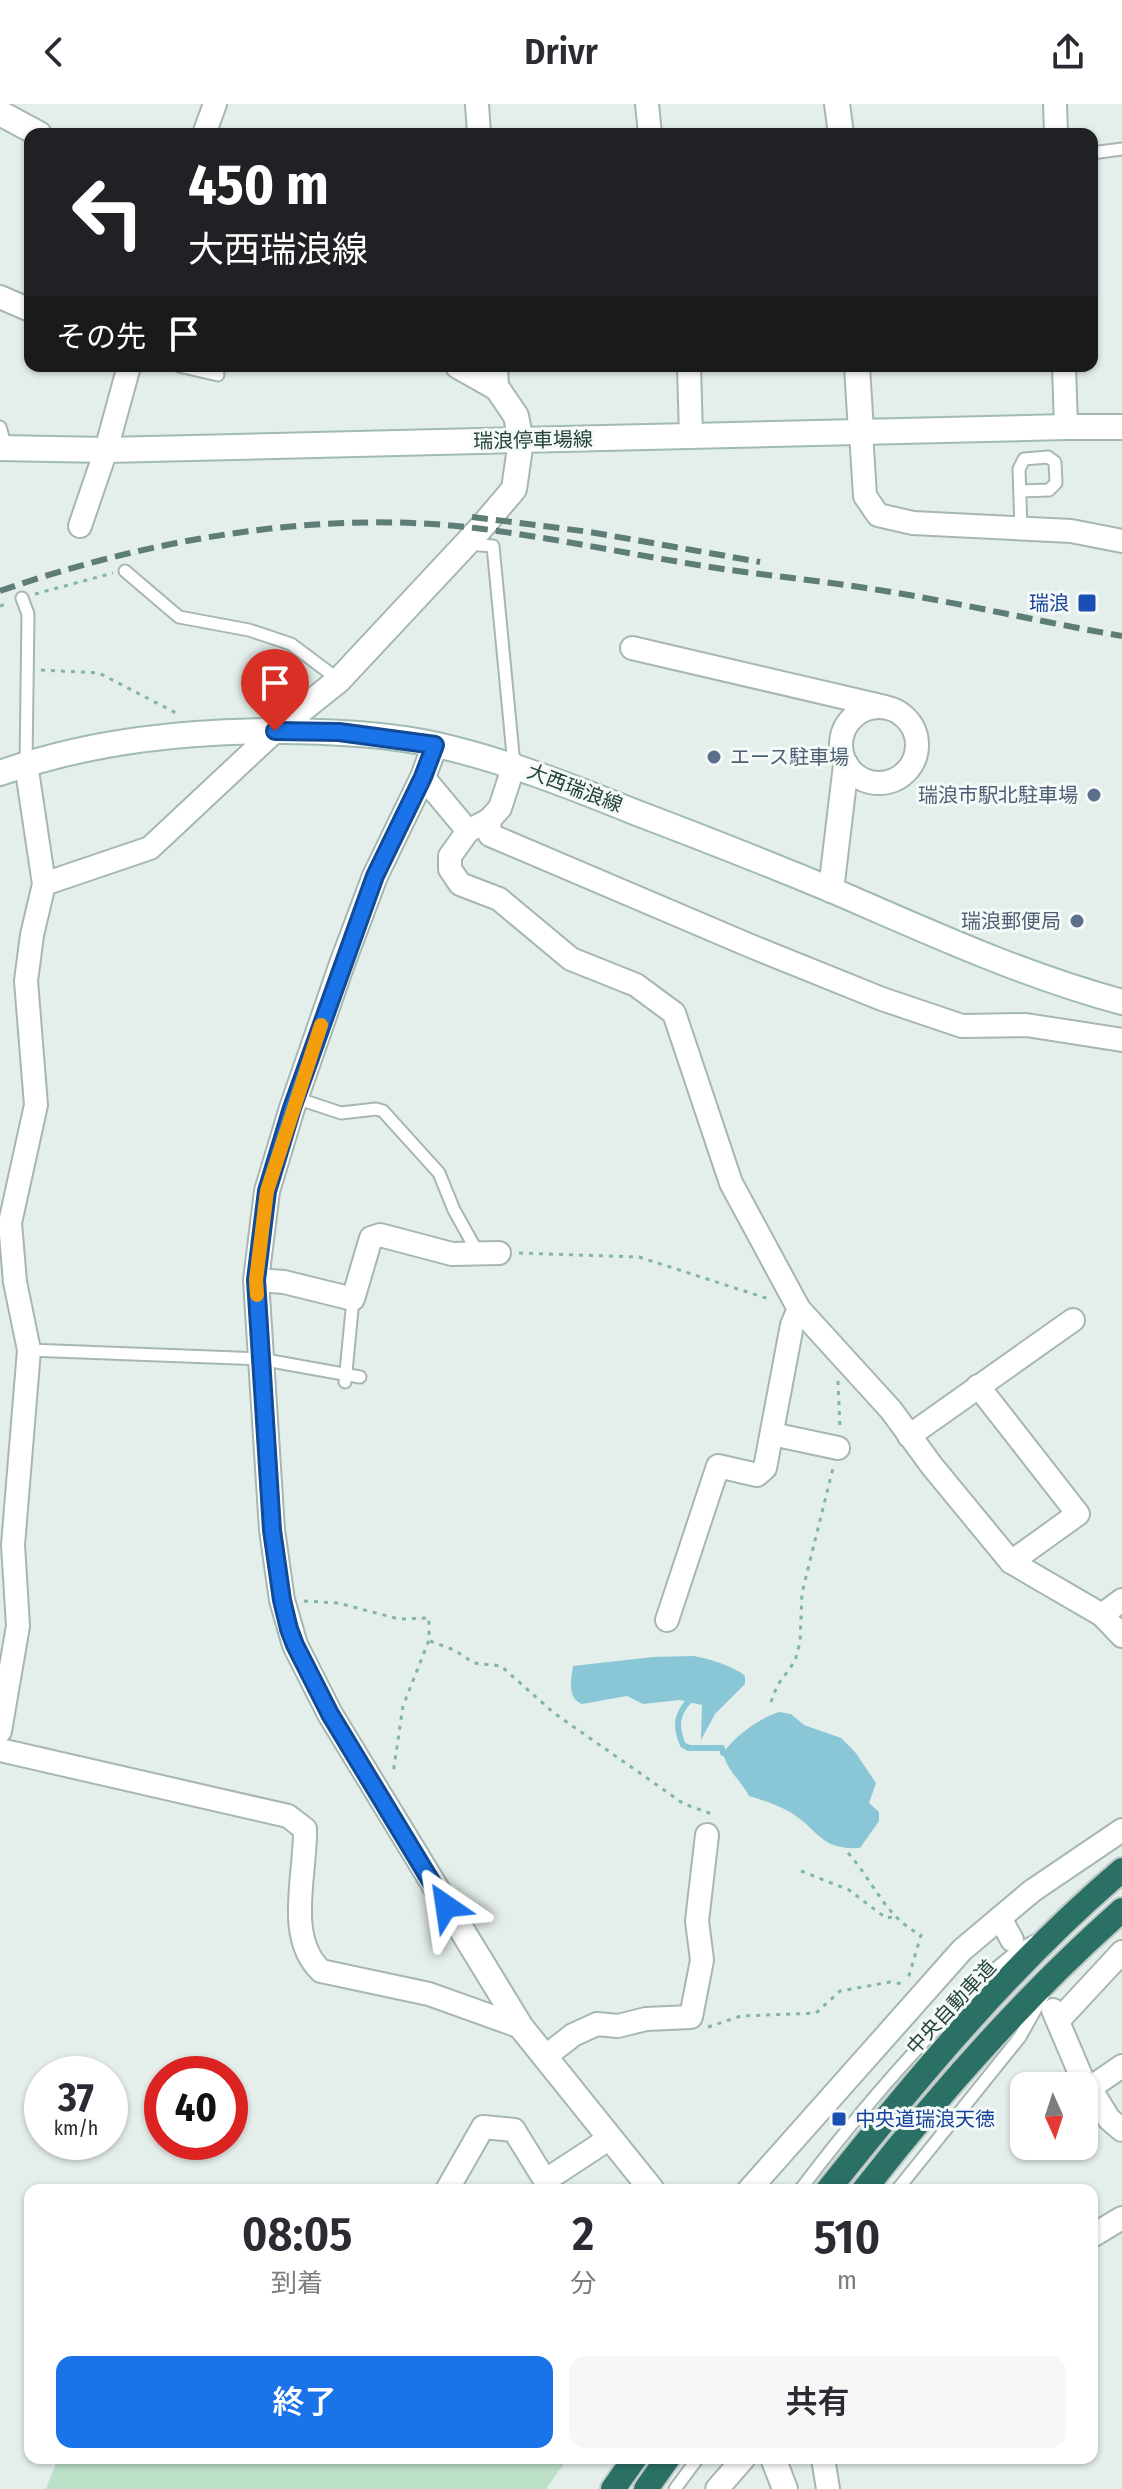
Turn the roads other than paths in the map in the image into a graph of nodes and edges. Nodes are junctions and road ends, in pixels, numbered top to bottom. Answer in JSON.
{"nodes":[{"id":1,"x":215,"y":104,"type":"edge"},
{"id":2,"x":477,"y":104,"type":"edge"},
{"id":3,"x":647,"y":104,"type":"edge"},
{"id":4,"x":837,"y":104,"type":"edge"},
{"id":5,"x":1055,"y":104,"type":"edge"},
{"id":6,"x":0,"y":113,"type":"edge"},
{"id":7,"x":28,"y":128,"type":"edge"},
{"id":8,"x":206,"y":128,"type":"edge"},
{"id":9,"x":479,"y":128,"type":"edge"},
{"id":10,"x":649,"y":128,"type":"edge"},
{"id":11,"x":840,"y":128,"type":"edge"},
{"id":12,"x":1056,"y":128,"type":"edge"},
{"id":13,"x":1122,"y":149,"type":"edge"},
{"id":14,"x":1098,"y":152,"type":"edge"},
{"id":15,"x":0,"y":297,"type":"edge"},
{"id":16,"x":24,"y":307,"type":"edge"},
{"id":17,"x":127,"y":372,"type":"edge"},
{"id":18,"x":205,"y":372,"type":"edge"},
{"id":19,"x":689,"y":372,"type":"edge"},
{"id":20,"x":857,"y":372,"type":"edge"},
{"id":21,"x":1064,"y":372,"type":"edge"},
{"id":22,"x":218,"y":375,"type":"dead end"},
{"id":23,"x":496,"y":377,"type":"edge"},
{"id":24,"x":1066,"y":427,"type":"junction"},
{"id":25,"x":1122,"y":427,"type":"edge"},
{"id":26,"x":861,"y":432,"type":"junction"},
{"id":27,"x":691,"y":436,"type":"junction"},
{"id":28,"x":2,"y":441,"type":"edge"},
{"id":29,"x":521,"y":441,"type":"junction"},
{"id":30,"x":106,"y":450,"type":"junction"},
{"id":31,"x":1020,"y":491,"type":"dead end"},
{"id":32,"x":80,"y":526,"type":"dead end"},
{"id":33,"x":1021,"y":529,"type":"junction"},
{"id":34,"x":1122,"y":541,"type":"edge"},
{"id":35,"x":466,"y":544,"type":"junction"},
{"id":36,"x":125,"y":571,"type":"road end"},
{"id":37,"x":22,"y":598,"type":"road end"},
{"id":38,"x":632,"y":648,"type":"dead end"},
{"id":39,"x":339,"y":680,"type":"junction"},
{"id":40,"x":885,"y":707,"type":"junction"},
{"id":41,"x":275,"y":731,"type":"junction"},
{"id":42,"x":435,"y":745,"type":"junction"},
{"id":43,"x":26,"y":764,"type":"junction"},
{"id":44,"x":514,"y":765,"type":"junction"},
{"id":45,"x":846,"y":765,"type":"junction"},
{"id":46,"x":0,"y":773,"type":"edge"},
{"id":47,"x":423,"y":777,"type":"junction"},
{"id":48,"x":489,"y":820,"type":"junction"},
{"id":49,"x":468,"y":831,"type":"junction"},
{"id":50,"x":44,"y":884,"type":"junction"},
{"id":51,"x":831,"y":890,"type":"junction"},
{"id":52,"x":1122,"y":1002,"type":"edge"},
{"id":53,"x":1122,"y":1040,"type":"edge"},
{"id":54,"x":296,"y":1098,"type":"junction"},
{"id":55,"x":489,"y":1253,"type":"joint"},
{"id":56,"x":256,"y":1280,"type":"junction"},
{"id":57,"x":7,"y":1282,"type":"edge"},
{"id":58,"x":353,"y":1299,"type":"junction"},
{"id":59,"x":799,"y":1309,"type":"junction"},
{"id":60,"x":1073,"y":1320,"type":"dead end"},
{"id":61,"x":29,"y":1350,"type":"junction"},
{"id":62,"x":260,"y":1359,"type":"junction"},
{"id":63,"x":345,"y":1377,"type":"junction"},
{"id":64,"x":360,"y":1377,"type":"dead end"},
{"id":65,"x":978,"y":1386,"type":"junction"},
{"id":66,"x":772,"y":1434,"type":"junction"},
{"id":67,"x":909,"y":1436,"type":"junction"},
{"id":68,"x":838,"y":1448,"type":"road end"},
{"id":69,"x":1011,"y":1562,"type":"junction"},
{"id":70,"x":1122,"y":1600,"type":"edge"},
{"id":71,"x":1102,"y":1615,"type":"junction"},
{"id":72,"x":667,"y":1620,"type":"dead end"},
{"id":73,"x":1122,"y":1636,"type":"edge"},
{"id":74,"x":0,"y":1731,"type":"edge"},
{"id":75,"x":0,"y":1750,"type":"edge"},
{"id":76,"x":709,"y":1824,"type":"road end"},
{"id":77,"x":1122,"y":1830,"type":"edge"},
{"id":78,"x":1122,"y":1870,"type":"edge"},
{"id":79,"x":1122,"y":1910,"type":"edge"},
{"id":80,"x":1000,"y":1918,"type":"junction"},
{"id":81,"x":1061,"y":1926,"type":"junction"},
{"id":82,"x":1012,"y":1940,"type":"dead end"},
{"id":83,"x":1122,"y":1952,"type":"edge"},
{"id":84,"x":1062,"y":1965,"type":"junction"},
{"id":85,"x":521,"y":2027,"type":"junction"},
{"id":86,"x":546,"y":2056,"type":"junction"},
{"id":87,"x":1122,"y":2066,"type":"edge"},
{"id":88,"x":1079,"y":2072,"type":"edge"},
{"id":89,"x":1098,"y":2082,"type":"edge"},
{"id":90,"x":1098,"y":2101,"type":"edge"},
{"id":91,"x":1122,"y":2130,"type":"edge"},
{"id":92,"x":610,"y":2138,"type":"junction"},
{"id":93,"x":450,"y":2184,"type":"edge"},
{"id":94,"x":547,"y":2184,"type":"edge"},
{"id":95,"x":549,"y":2184,"type":"edge"},
{"id":96,"x":647,"y":2184,"type":"edge"},
{"id":97,"x":754,"y":2184,"type":"edge"},
{"id":98,"x":804,"y":2184,"type":"edge"},
{"id":99,"x":833,"y":2184,"type":"edge"},
{"id":100,"x":869,"y":2184,"type":"edge"},
{"id":101,"x":902,"y":2184,"type":"edge"},
{"id":102,"x":1122,"y":2218,"type":"edge"},
{"id":103,"x":1098,"y":2232,"type":"edge"},
{"id":104,"x":631,"y":2464,"type":"edge"},
{"id":105,"x":664,"y":2464,"type":"edge"},
{"id":106,"x":694,"y":2464,"type":"edge"},
{"id":107,"x":739,"y":2464,"type":"edge"},
{"id":108,"x":775,"y":2464,"type":"edge"},
{"id":109,"x":824,"y":2464,"type":"edge"},
{"id":110,"x":613,"y":2489,"type":"edge"},
{"id":111,"x":646,"y":2489,"type":"edge"},
{"id":112,"x":675,"y":2489,"type":"edge"},
{"id":113,"x":717,"y":2489,"type":"edge"},
{"id":114,"x":785,"y":2489,"type":"edge"},
{"id":115,"x":828,"y":2489,"type":"edge"}],
"edges":[{"from":1,"to":8,"type":"street"},
{"from":2,"to":9,"type":"street"},
{"from":3,"to":10,"type":"street"},
{"from":4,"to":11,"type":"street"},
{"from":5,"to":12,"type":"street"},
{"from":6,"to":7,"type":"street"},
{"from":13,"to":14,"type":"lane"},
{"from":15,"to":16,"type":"street"},
{"from":17,"to":30,"type":"street"},
{"from":18,"to":22,"type":"lane"},
{"from":19,"to":27,"type":"street"},
{"from":20,"to":26,"type":"street"},
{"from":21,"to":24,"type":"street"},
{"from":23,"to":29,"type":"street"},
{"from":24,"to":25,"type":"street","name":"瑞浪停車場線"},
{"from":24,"to":26,"type":"street","name":"瑞浪停車場線"},
{"from":26,"to":27,"type":"street","name":"瑞浪停車場線"},
{"from":26,"to":33,"type":"street"},
{"from":27,"to":29,"type":"street","name":"瑞浪停車場線"},
{"from":28,"to":30,"type":"street","name":"瑞浪停車場線"},
{"from":29,"to":30,"type":"street","name":"瑞浪停車場線"},
{"from":29,"to":35,"type":"street"},
{"from":30,"to":32,"type":"street"},
{"from":31,"to":33,"type":"lane"},
{"from":33,"to":34,"type":"street"},
{"from":35,"to":39,"type":"street"},
{"from":35,"to":44,"type":"lane"},
{"from":36,"to":39,"type":"lane"},
{"from":37,"to":43,"type":"lane"},
{"from":38,"to":40,"type":"street"},
{"from":39,"to":41,"type":"street"},
{"from":40,"to":45,"type":"street"},
{"from":40,"to":45,"type":"street"},
{"from":41,"to":42,"type":"street","name":"大西瑞浪線"},
{"from":41,"to":43,"type":"street","name":"大西瑞浪線"},
{"from":41,"to":50,"type":"street"},
{"from":42,"to":44,"type":"street","name":"大西瑞浪線"},
{"from":42,"to":47,"type":"street"},
{"from":43,"to":46,"type":"street","name":"大西瑞浪線"},
{"from":43,"to":50,"type":"street"},
{"from":44,"to":48,"type":"street"},
{"from":44,"to":51,"type":"street","name":"大西瑞浪線"},
{"from":45,"to":51,"type":"street"},
{"from":47,"to":49,"type":"street"},
{"from":47,"to":54,"type":"street"},
{"from":48,"to":49,"type":"street"},
{"from":48,"to":53,"type":"street"},
{"from":49,"to":59,"type":"street"},
{"from":50,"to":57,"type":"street"},
{"from":51,"to":52,"type":"street","name":"大西瑞浪線"},
{"from":54,"to":55,"type":"lane"},
{"from":54,"to":56,"type":"street"},
{"from":55,"to":58,"type":"street"},
{"from":56,"to":58,"type":"street"},
{"from":56,"to":62,"type":"street"},
{"from":57,"to":61,"type":"street"},
{"from":58,"to":63,"type":"lane"},
{"from":59,"to":66,"type":"street"},
{"from":59,"to":67,"type":"street"},
{"from":60,"to":65,"type":"street"},
{"from":61,"to":62,"type":"lane"},
{"from":61,"to":74,"type":"street"},
{"from":62,"to":63,"type":"lane"},
{"from":62,"to":85,"type":"street"},
{"from":63,"to":64,"type":"lane"},
{"from":65,"to":67,"type":"street"},
{"from":65,"to":69,"type":"street"},
{"from":66,"to":68,"type":"street"},
{"from":66,"to":72,"type":"street"},
{"from":67,"to":69,"type":"street"},
{"from":69,"to":71,"type":"street"},
{"from":70,"to":71,"type":"street"},
{"from":71,"to":73,"type":"street"},
{"from":75,"to":85,"type":"street"},
{"from":76,"to":86,"type":"street"},
{"from":77,"to":80,"type":"street"},
{"from":78,"to":81,"type":"highway","name":"中央自動車道"},
{"from":79,"to":84,"type":"highway"},
{"from":80,"to":82,"type":"street"},
{"from":80,"to":97,"type":"street"},
{"from":81,"to":98,"type":"lane"},
{"from":81,"to":99,"type":"highway","name":"中央自動車道"},
{"from":83,"to":88,"type":"street"},
{"from":84,"to":100,"type":"highway"},
{"from":84,"to":101,"type":"lane"},
{"from":85,"to":86,"type":"street"},
{"from":86,"to":92,"type":"street"},
{"from":87,"to":89,"type":"street"},
{"from":90,"to":91,"type":"street"},
{"from":92,"to":95,"type":"street"},
{"from":92,"to":96,"type":"street"},
{"from":93,"to":94,"type":"street"},
{"from":102,"to":103,"type":"street"},
{"from":104,"to":110,"type":"highway"},
{"from":105,"to":111,"type":"highway"},
{"from":106,"to":112,"type":"lane"},
{"from":107,"to":113,"type":"street"},
{"from":108,"to":114,"type":"street"},
{"from":109,"to":115,"type":"street"}]}
